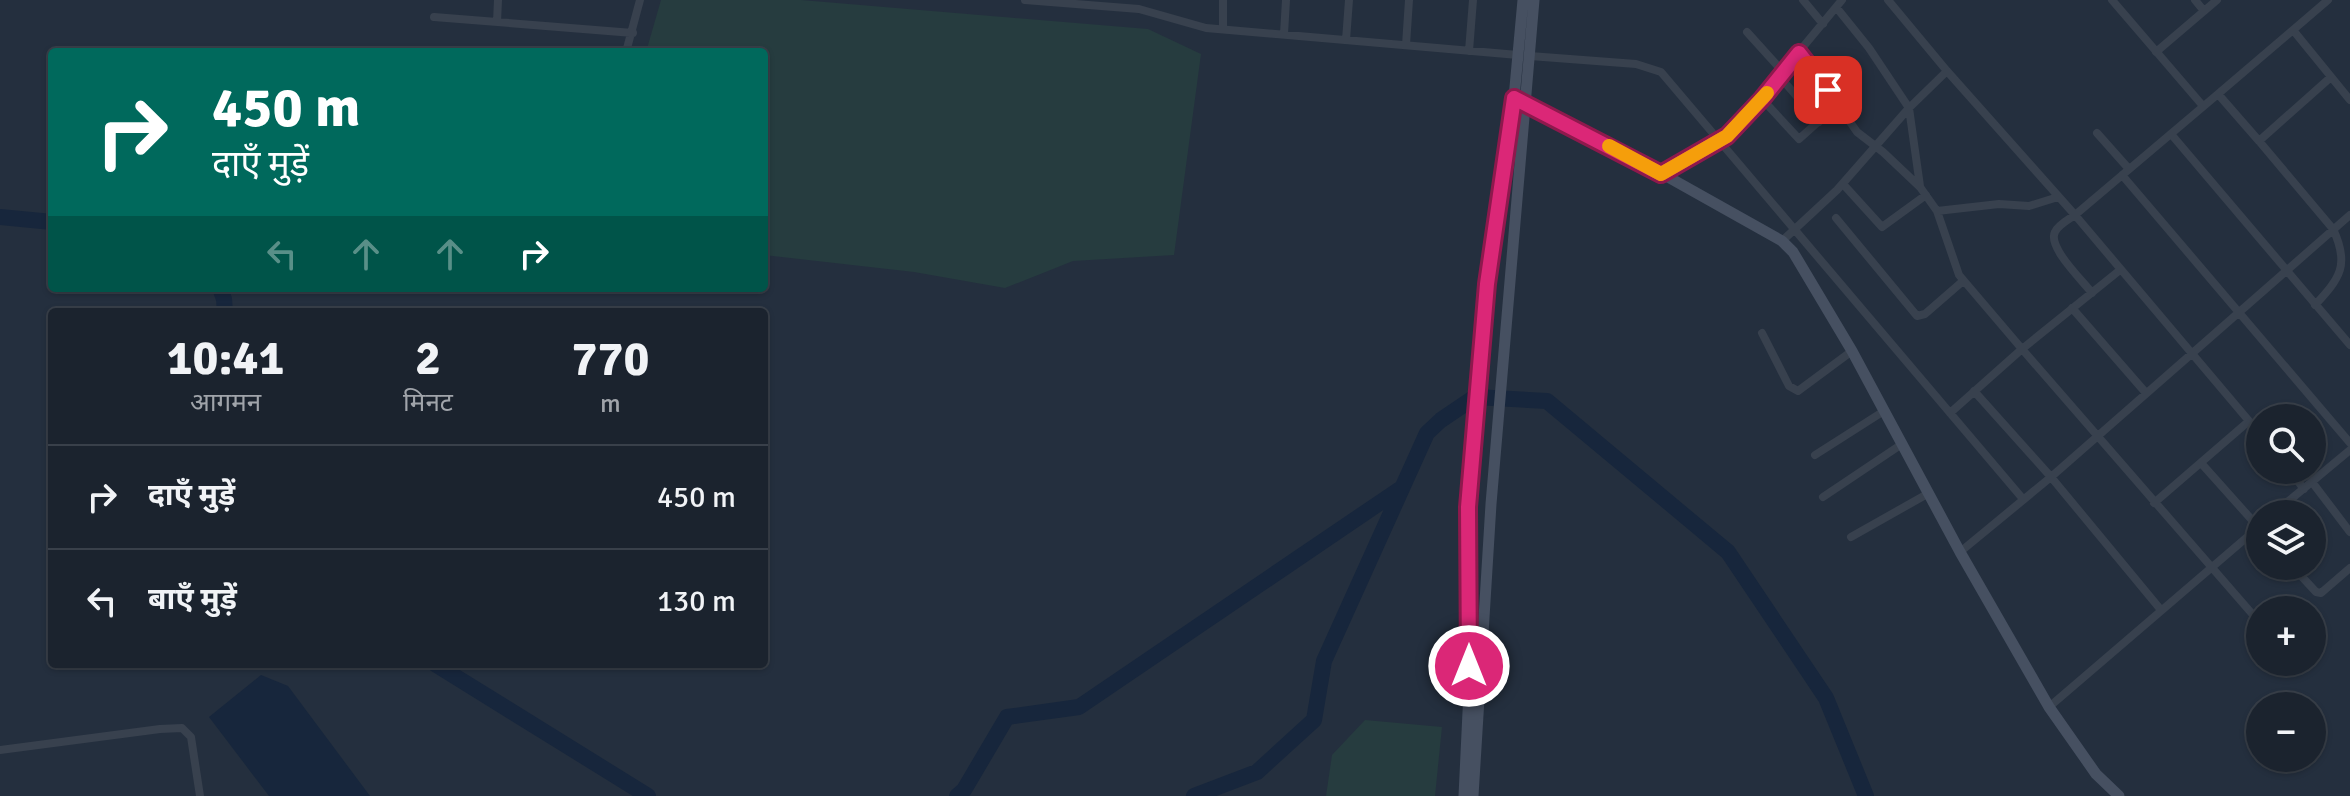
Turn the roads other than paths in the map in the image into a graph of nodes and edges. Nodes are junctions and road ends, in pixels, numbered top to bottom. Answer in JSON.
{"nodes":[{"id":1,"x":498,"y":0,"type":"edge"},
{"id":2,"x":640,"y":0,"type":"edge"},
{"id":3,"x":1026,"y":0,"type":"edge"},
{"id":4,"x":1223,"y":0,"type":"edge"},
{"id":5,"x":1286,"y":0,"type":"edge"},
{"id":6,"x":1349,"y":0,"type":"edge"},
{"id":7,"x":1409,"y":0,"type":"edge"},
{"id":8,"x":1473,"y":0,"type":"edge"},
{"id":9,"x":1523,"y":0,"type":"edge"},
{"id":10,"x":1534,"y":0,"type":"edge"},
{"id":11,"x":1803,"y":0,"type":"edge"},
{"id":12,"x":2112,"y":0,"type":"edge"},
{"id":13,"x":2195,"y":0,"type":"edge"},
{"id":14,"x":2217,"y":0,"type":"edge"},
{"id":15,"x":2328,"y":0,"type":"edge"},
{"id":16,"x":1892,"y":1,"type":"edge"},
{"id":17,"x":1839,"y":3,"type":"edge"},
{"id":18,"x":2204,"y":11,"type":"junction"},
{"id":19,"x":434,"y":17,"type":"dead end"},
{"id":20,"x":497,"y":22,"type":"junction"},
{"id":21,"x":1823,"y":24,"type":"junction"},
{"id":22,"x":1223,"y":29,"type":"junction"},
{"id":23,"x":2293,"y":30,"type":"junction"},
{"id":24,"x":1747,"y":32,"type":"dead end"},
{"id":25,"x":633,"y":33,"type":"junction"},
{"id":26,"x":1284,"y":34,"type":"junction"},
{"id":27,"x":1346,"y":40,"type":"junction"},
{"id":28,"x":1406,"y":45,"type":"junction"},
{"id":29,"x":627,"y":48,"type":"edge"},
{"id":30,"x":1469,"y":51,"type":"junction"},
{"id":31,"x":2156,"y":52,"type":"junction"},
{"id":32,"x":1799,"y":53,"type":"junction"},
{"id":33,"x":1524,"y":55,"type":"junction"},
{"id":34,"x":1947,"y":71,"type":"junction"},
{"id":35,"x":1782,"y":75,"type":"junction"},
{"id":36,"x":2331,"y":77,"type":"junction"},
{"id":37,"x":2218,"y":94,"type":"junction"},
{"id":38,"x":1762,"y":99,"type":"junction"},
{"id":39,"x":2350,"y":100,"type":"edge"},
{"id":40,"x":1520,"y":101,"type":"junction"},
{"id":41,"x":1837,"y":105,"type":"junction"},
{"id":42,"x":2203,"y":106,"type":"junction"},
{"id":43,"x":1909,"y":108,"type":"junction"},
{"id":44,"x":1819,"y":122,"type":"junction"},
{"id":45,"x":2097,"y":133,"type":"dead end"},
{"id":46,"x":2171,"y":134,"type":"junction"},
{"id":47,"x":1719,"y":141,"type":"junction"},
{"id":48,"x":2259,"y":141,"type":"junction"},
{"id":49,"x":1876,"y":146,"type":"junction"},
{"id":50,"x":2125,"y":172,"type":"junction"},
{"id":51,"x":1661,"y":174,"type":"junction"},
{"id":52,"x":1843,"y":184,"type":"junction"},
{"id":53,"x":1923,"y":191,"type":"junction"},
{"id":54,"x":2058,"y":197,"type":"junction"},
{"id":55,"x":1937,"y":211,"type":"junction"},
{"id":56,"x":2075,"y":215,"type":"junction"},
{"id":57,"x":2350,"y":215,"type":"edge"},
{"id":58,"x":1836,"y":218,"type":"dead end"},
{"id":59,"x":1795,"y":229,"type":"junction"},
{"id":60,"x":2333,"y":229,"type":"junction"},
{"id":61,"x":1782,"y":241,"type":"junction"},
{"id":62,"x":2120,"y":270,"type":"junction"},
{"id":63,"x":2286,"y":271,"type":"junction"},
{"id":64,"x":1963,"y":281,"type":"junction"},
{"id":65,"x":2092,"y":293,"type":"junction"},
{"id":66,"x":2315,"y":305,"type":"junction"},
{"id":67,"x":2072,"y":308,"type":"junction"},
{"id":68,"x":2239,"y":312,"type":"junction"},
{"id":69,"x":1762,"y":333,"type":"dead end"},
{"id":70,"x":2350,"y":345,"type":"edge"},
{"id":71,"x":2022,"y":349,"type":"junction"},
{"id":72,"x":1852,"y":351,"type":"junction"},
{"id":73,"x":2190,"y":354,"type":"junction"},
{"id":74,"x":1974,"y":391,"type":"junction"},
{"id":75,"x":2146,"y":393,"type":"junction"},
{"id":76,"x":1884,"y":411,"type":"junction"},
{"id":77,"x":1950,"y":413,"type":"junction"},
{"id":78,"x":2246,"y":418,"type":"edge"},
{"id":79,"x":2246,"y":424,"type":"edge"},
{"id":80,"x":2096,"y":435,"type":"junction"},
{"id":81,"x":2350,"y":443,"type":"edge"},
{"id":82,"x":1902,"y":444,"type":"junction"},
{"id":83,"x":2350,"y":450,"type":"edge"},
{"id":84,"x":1815,"y":455,"type":"dead end"},
{"id":85,"x":2201,"y":463,"type":"junction"},
{"id":86,"x":2326,"y":470,"type":"edge"},
{"id":87,"x":2051,"y":477,"type":"junction"},
{"id":88,"x":2300,"y":484,"type":"edge"},
{"id":89,"x":2310,"y":484,"type":"edge"},
{"id":90,"x":2314,"y":484,"type":"edge"},
{"id":91,"x":2304,"y":489,"type":"junction"},
{"id":92,"x":1929,"y":493,"type":"junction"},
{"id":93,"x":1823,"y":497,"type":"dead end"},
{"id":94,"x":2023,"y":499,"type":"junction"},
{"id":95,"x":2290,"y":500,"type":"edge"},
{"id":96,"x":2154,"y":503,"type":"junction"},
{"id":97,"x":2246,"y":512,"type":"edge"},
{"id":98,"x":2350,"y":532,"type":"edge"},
{"id":99,"x":1851,"y":537,"type":"dead end"},
{"id":100,"x":2246,"y":538,"type":"edge"},
{"id":101,"x":1960,"y":552,"type":"junction"},
{"id":102,"x":2210,"y":567,"type":"junction"},
{"id":103,"x":2350,"y":568,"type":"edge"},
{"id":104,"x":2305,"y":580,"type":"edge"},
{"id":105,"x":2246,"y":607,"type":"edge"},
{"id":106,"x":2161,"y":610,"type":"junction"},
{"id":107,"x":2049,"y":707,"type":"junction"},
{"id":108,"x":0,"y":750,"type":"edge"},
{"id":109,"x":200,"y":796,"type":"edge"},
{"id":110,"x":1464,"y":796,"type":"edge"},
{"id":111,"x":1473,"y":796,"type":"edge"},
{"id":112,"x":2119,"y":796,"type":"edge"}],
"edges":[{"from":1,"to":20,"type":"street"},
{"from":2,"to":25,"type":"street"},
{"from":3,"to":22,"type":"street"},
{"from":4,"to":22,"type":"street"},
{"from":5,"to":26,"type":"street"},
{"from":6,"to":27,"type":"street"},
{"from":7,"to":28,"type":"street"},
{"from":8,"to":30,"type":"street"},
{"from":9,"to":33,"type":"main road"},
{"from":10,"to":33,"type":"main road"},
{"from":11,"to":21,"type":"street"},
{"from":12,"to":31,"type":"street"},
{"from":13,"to":18,"type":"street"},
{"from":14,"to":18,"type":"street"},
{"from":15,"to":23,"type":"street"},
{"from":16,"to":34,"type":"street"},
{"from":17,"to":21,"type":"street"},
{"from":17,"to":43,"type":"street"},
{"from":18,"to":31,"type":"street"},
{"from":19,"to":20,"type":"street"},
{"from":20,"to":25,"type":"street"},
{"from":21,"to":32,"type":"street"},
{"from":22,"to":26,"type":"street"},
{"from":23,"to":36,"type":"street"},
{"from":23,"to":37,"type":"street"},
{"from":24,"to":35,"type":"street"},
{"from":25,"to":29,"type":"street"},
{"from":26,"to":27,"type":"street"},
{"from":27,"to":28,"type":"street"},
{"from":28,"to":30,"type":"street"},
{"from":30,"to":33,"type":"street"},
{"from":31,"to":42,"type":"street"},
{"from":32,"to":35,"type":"street"},
{"from":32,"to":41,"type":"street"},
{"from":33,"to":40,"type":"main road"},
{"from":33,"to":47,"type":"street"},
{"from":34,"to":43,"type":"street"},
{"from":34,"to":54,"type":"street"},
{"from":35,"to":38,"type":"street"},
{"from":35,"to":44,"type":"street"},
{"from":36,"to":39,"type":"street"},
{"from":36,"to":48,"type":"street"},
{"from":37,"to":42,"type":"street"},
{"from":37,"to":48,"type":"street"},
{"from":38,"to":44,"type":"street"},
{"from":38,"to":47,"type":"street"},
{"from":40,"to":51,"type":"main road"},
{"from":40,"to":110,"type":"main road"},
{"from":40,"to":111,"type":"main road"},
{"from":41,"to":44,"type":"street"},
{"from":41,"to":49,"type":"street"},
{"from":42,"to":46,"type":"street"},
{"from":43,"to":49,"type":"street"},
{"from":43,"to":53,"type":"street"},
{"from":45,"to":50,"type":"street"},
{"from":46,"to":50,"type":"street"},
{"from":46,"to":63,"type":"street"},
{"from":47,"to":51,"type":"street"},
{"from":47,"to":59,"type":"street"},
{"from":48,"to":60,"type":"street"},
{"from":49,"to":52,"type":"street"},
{"from":49,"to":53,"type":"street"},
{"from":50,"to":56,"type":"street"},
{"from":50,"to":68,"type":"street"},
{"from":51,"to":61,"type":"main road"},
{"from":52,"to":53,"type":"street"},
{"from":52,"to":59,"type":"street"},
{"from":53,"to":55,"type":"street"},
{"from":54,"to":55,"type":"street"},
{"from":54,"to":56,"type":"street"},
{"from":55,"to":64,"type":"street"},
{"from":56,"to":62,"type":"street"},
{"from":56,"to":65,"type":"street"},
{"from":57,"to":60,"type":"street"},
{"from":58,"to":64,"type":"street"},
{"from":59,"to":61,"type":"street"},
{"from":59,"to":77,"type":"street"},
{"from":60,"to":63,"type":"street"},
{"from":60,"to":66,"type":"street"},
{"from":61,"to":72,"type":"main road"},
{"from":62,"to":65,"type":"street"},
{"from":62,"to":73,"type":"street"},
{"from":63,"to":66,"type":"street"},
{"from":63,"to":68,"type":"street"},
{"from":64,"to":71,"type":"street"},
{"from":65,"to":67,"type":"street"},
{"from":66,"to":70,"type":"street"},
{"from":67,"to":71,"type":"street"},
{"from":67,"to":75,"type":"street"},
{"from":68,"to":73,"type":"street"},
{"from":68,"to":81,"type":"street"},
{"from":69,"to":72,"type":"street"},
{"from":71,"to":74,"type":"street"},
{"from":71,"to":80,"type":"street"},
{"from":72,"to":76,"type":"main road"},
{"from":73,"to":75,"type":"street"},
{"from":73,"to":78,"type":"street"},
{"from":74,"to":77,"type":"street"},
{"from":74,"to":87,"type":"street"},
{"from":75,"to":80,"type":"street"},
{"from":76,"to":82,"type":"main road"},
{"from":76,"to":84,"type":"street"},
{"from":77,"to":94,"type":"street"},
{"from":79,"to":85,"type":"street"},
{"from":80,"to":87,"type":"street"},
{"from":80,"to":96,"type":"street"},
{"from":82,"to":92,"type":"main road"},
{"from":82,"to":93,"type":"street"},
{"from":83,"to":86,"type":"street"},
{"from":85,"to":96,"type":"street"},
{"from":85,"to":97,"type":"street"},
{"from":87,"to":94,"type":"street"},
{"from":87,"to":106,"type":"street"},
{"from":88,"to":91,"type":"street"},
{"from":89,"to":91,"type":"street"},
{"from":90,"to":98,"type":"street"},
{"from":91,"to":95,"type":"street"},
{"from":92,"to":99,"type":"street"},
{"from":92,"to":101,"type":"main road"},
{"from":94,"to":101,"type":"street"},
{"from":96,"to":102,"type":"street"},
{"from":100,"to":102,"type":"street"},
{"from":101,"to":107,"type":"main road"},
{"from":102,"to":105,"type":"street"},
{"from":102,"to":106,"type":"street"},
{"from":103,"to":104,"type":"street"},
{"from":106,"to":107,"type":"street"},
{"from":107,"to":112,"type":"main road"},
{"from":108,"to":109,"type":"street"}]}
